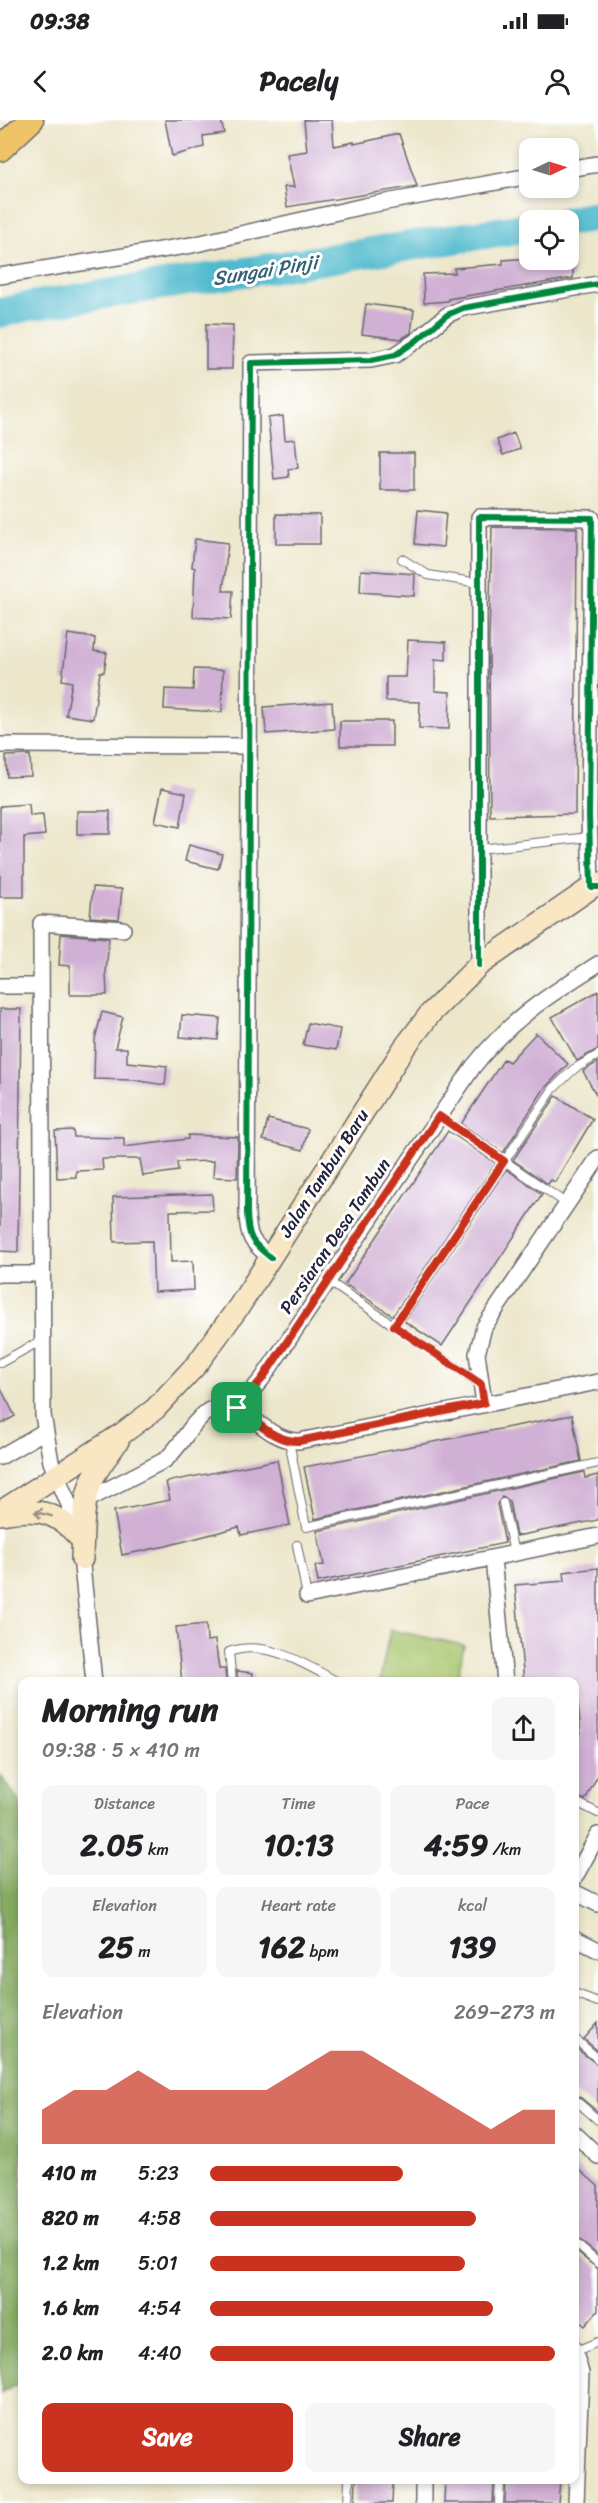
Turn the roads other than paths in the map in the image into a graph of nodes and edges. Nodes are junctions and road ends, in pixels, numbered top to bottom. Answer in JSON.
{"nodes":[{"id":1,"x":31,"y":120,"type":"edge"},
{"id":2,"x":0,"y":149,"type":"edge"},
{"id":3,"x":598,"y":164,"type":"edge"},
{"id":4,"x":579,"y":167,"type":"edge"},
{"id":5,"x":519,"y":178,"type":"edge"},
{"id":6,"x":0,"y":276,"type":"edge"},
{"id":7,"x":598,"y":284,"type":"edge"},
{"id":8,"x":402,"y":559,"type":"dead end"},
{"id":9,"x":479,"y":583,"type":"junction"},
{"id":10,"x":0,"y":745,"type":"edge"},
{"id":11,"x":248,"y":746,"type":"junction"},
{"id":12,"x":590,"y":837,"type":"junction"},
{"id":13,"x":479,"y":849,"type":"junction"},
{"id":14,"x":596,"y":886,"type":"edge"},
{"id":15,"x":123,"y":929,"type":"dead end"},
{"id":16,"x":598,"y":964,"type":"edge"},
{"id":17,"x":479,"y":965,"type":"junction"},
{"id":18,"x":0,"y":986,"type":"edge"},
{"id":19,"x":41,"y":986,"type":"junction"},
{"id":20,"x":598,"y":1055,"type":"edge"},
{"id":21,"x":439,"y":1116,"type":"junction"},
{"id":22,"x":598,"y":1158,"type":"edge"},
{"id":23,"x":504,"y":1161,"type":"junction"},
{"id":24,"x":567,"y":1204,"type":"junction"},
{"id":25,"x":271,"y":1257,"type":"junction"},
{"id":26,"x":0,"y":1274,"type":"edge"},
{"id":27,"x":42,"y":1274,"type":"junction"},
{"id":28,"x":328,"y":1281,"type":"junction"},
{"id":29,"x":394,"y":1326,"type":"junction"},
{"id":30,"x":42,"y":1340,"type":"junction"},
{"id":31,"x":0,"y":1364,"type":"edge"},
{"id":32,"x":598,"y":1382,"type":"edge"},
{"id":33,"x":481,"y":1384,"type":"junction"},
{"id":34,"x":484,"y":1403,"type":"junction"},
{"id":35,"x":237,"y":1408,"type":"junction"},
{"id":36,"x":45,"y":1431,"type":"junction"},
{"id":37,"x":123,"y":1433,"type":"junction"},
{"id":38,"x":289,"y":1441,"type":"junction"},
{"id":39,"x":0,"y":1457,"type":"edge"},
{"id":40,"x":598,"y":1463,"type":"edge"},
{"id":41,"x":56,"y":1476,"type":"junction"},
{"id":42,"x":87,"y":1500,"type":"junction"},
{"id":43,"x":502,"y":1503,"type":"dead end"},
{"id":44,"x":0,"y":1513,"type":"edge"},
{"id":45,"x":598,"y":1536,"type":"edge"},
{"id":46,"x":79,"y":1537,"type":"junction"},
{"id":47,"x":297,"y":1545,"type":"dead end"},
{"id":48,"x":514,"y":1553,"type":"junction"},
{"id":49,"x":82,"y":1558,"type":"junction"},
{"id":50,"x":493,"y":1558,"type":"junction"},
{"id":51,"x":307,"y":1596,"type":"joint"},
{"id":52,"x":94,"y":1677,"type":"edge"},
{"id":53,"x":232,"y":1677,"type":"edge"},
{"id":54,"x":328,"y":1677,"type":"edge"},
{"id":55,"x":505,"y":1677,"type":"edge"},
{"id":56,"x":579,"y":1804,"type":"edge"},
{"id":57,"x":598,"y":1813,"type":"edge"},
{"id":58,"x":598,"y":1835,"type":"edge"},
{"id":59,"x":579,"y":1870,"type":"edge"},
{"id":60,"x":579,"y":1894,"type":"edge"},
{"id":61,"x":598,"y":1904,"type":"edge"},
{"id":62,"x":579,"y":1940,"type":"edge"},
{"id":63,"x":598,"y":1950,"type":"edge"},
{"id":64,"x":579,"y":1995,"type":"edge"},
{"id":65,"x":598,"y":2002,"type":"edge"},
{"id":66,"x":579,"y":2043,"type":"edge"},
{"id":67,"x":598,"y":2060,"type":"edge"},
{"id":68,"x":579,"y":2103,"type":"edge"},
{"id":69,"x":598,"y":2120,"type":"edge"},
{"id":70,"x":579,"y":2138,"type":"edge"},
{"id":71,"x":598,"y":2156,"type":"edge"},
{"id":72,"x":579,"y":2246,"type":"edge"},
{"id":73,"x":598,"y":2263,"type":"edge"},
{"id":74,"x":598,"y":2342,"type":"edge"},
{"id":75,"x":579,"y":2349,"type":"edge"},
{"id":76,"x":579,"y":2365,"type":"edge"},
{"id":77,"x":579,"y":2425,"type":"edge"},
{"id":78,"x":349,"y":2484,"type":"edge"},
{"id":79,"x":423,"y":2484,"type":"edge"},
{"id":80,"x":500,"y":2484,"type":"edge"},
{"id":81,"x":577,"y":2484,"type":"edge"},
{"id":82,"x":348,"y":2503,"type":"edge"},
{"id":83,"x":423,"y":2503,"type":"edge"},
{"id":84,"x":499,"y":2503,"type":"edge"},
{"id":85,"x":576,"y":2503,"type":"edge"}],
"edges":[{"from":1,"to":2,"type":"main road"},
{"from":3,"to":4,"type":"street"},
{"from":5,"to":6,"type":"street"},
{"from":7,"to":11,"type":"street"},
{"from":8,"to":9,"type":"lane"},
{"from":9,"to":12,"type":"street"},
{"from":9,"to":13,"type":"street"},
{"from":10,"to":11,"type":"street"},
{"from":11,"to":25,"type":"street"},
{"from":12,"to":13,"type":"lane"},
{"from":12,"to":14,"type":"street"},
{"from":13,"to":17,"type":"street"},
{"from":14,"to":17,"type":"main road","name":"Jalan Tambun Baru"},
{"from":15,"to":19,"type":"street"},
{"from":16,"to":21,"type":"street","name":"Persiaran Desa Tambun"},
{"from":17,"to":25,"type":"main road","name":"Jalan Tambun Baru"},
{"from":18,"to":19,"type":"street"},
{"from":19,"to":27,"type":"street"},
{"from":20,"to":23,"type":"lane"},
{"from":21,"to":23,"type":"lane"},
{"from":21,"to":28,"type":"street","name":"Persiaran Desa Tambun"},
{"from":22,"to":24,"type":"street"},
{"from":23,"to":24,"type":"lane"},
{"from":23,"to":29,"type":"lane"},
{"from":24,"to":33,"type":"street"},
{"from":25,"to":37,"type":"main road","name":"Jalan Tambun Baru"},
{"from":26,"to":27,"type":"street"},
{"from":27,"to":30,"type":"street"},
{"from":28,"to":29,"type":"lane"},
{"from":28,"to":35,"type":"street","name":"Persiaran Desa Tambun"},
{"from":29,"to":33,"type":"lane"},
{"from":30,"to":31,"type":"lane"},
{"from":30,"to":36,"type":"street"},
{"from":32,"to":34,"type":"street"},
{"from":33,"to":34,"type":"street"},
{"from":34,"to":38,"type":"street"},
{"from":35,"to":38,"type":"street"},
{"from":35,"to":42,"type":"street"},
{"from":36,"to":39,"type":"street"},
{"from":36,"to":41,"type":"street"},
{"from":37,"to":41,"type":"main road","name":"Jalan Tambun Baru"},
{"from":37,"to":42,"type":"main road"},
{"from":38,"to":40,"type":"lane"},
{"from":41,"to":44,"type":"main road","name":"Jalan Tambun Baru"},
{"from":41,"to":46,"type":"street"},
{"from":42,"to":49,"type":"main road"},
{"from":43,"to":48,"type":"lane"},
{"from":46,"to":44,"type":"main road","one_way":true},
{"from":45,"to":48,"type":"street"},
{"from":46,"to":49,"type":"street"},
{"from":47,"to":51,"type":"lane"},
{"from":48,"to":50,"type":"street"},
{"from":49,"to":52,"type":"street"},
{"from":50,"to":51,"type":"street"},
{"from":50,"to":55,"type":"street"},
{"from":53,"to":54,"type":"lane"},
{"from":56,"to":57,"type":"lane"},
{"from":58,"to":59,"type":"street"},
{"from":60,"to":61,"type":"street"},
{"from":62,"to":63,"type":"street"},
{"from":64,"to":65,"type":"lane"},
{"from":66,"to":67,"type":"lane"},
{"from":68,"to":69,"type":"lane"},
{"from":70,"to":71,"type":"street"},
{"from":72,"to":73,"type":"lane"},
{"from":74,"to":75,"type":"lane"},
{"from":76,"to":77,"type":"street"},
{"from":78,"to":82,"type":"lane"},
{"from":79,"to":83,"type":"street"},
{"from":80,"to":84,"type":"lane"},
{"from":81,"to":85,"type":"street"}]}
